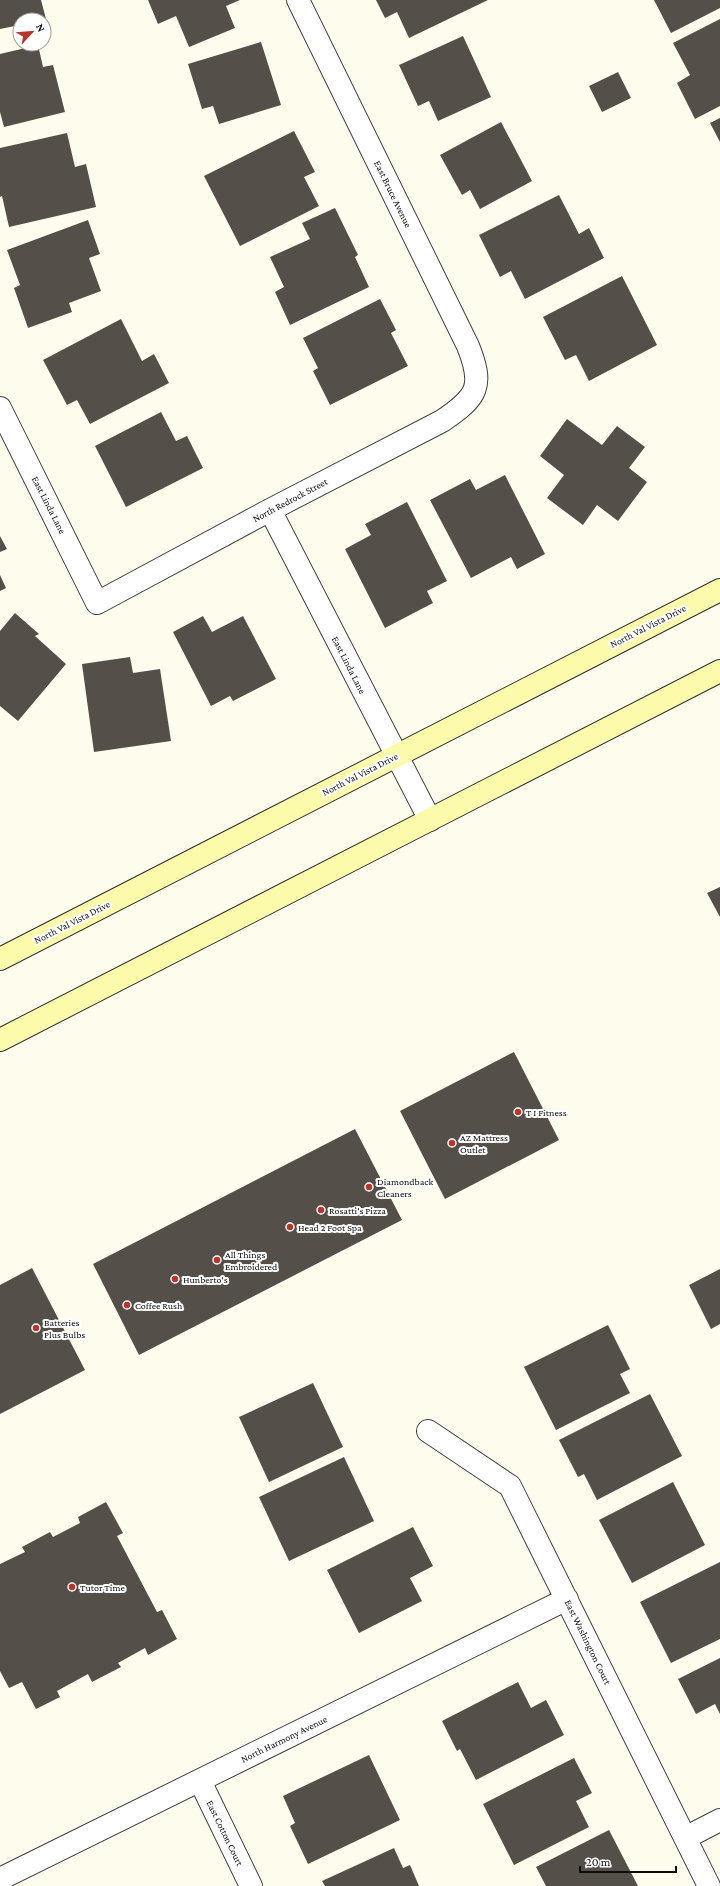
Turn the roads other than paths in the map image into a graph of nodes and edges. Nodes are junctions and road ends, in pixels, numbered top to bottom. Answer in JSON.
{"nodes":[{"id":1,"x":298,"y":0,"type":"edge"},
{"id":2,"x":476,"y":390,"type":"joint"},
{"id":3,"x":0,"y":408,"type":"edge"},
{"id":4,"x":270,"y":510,"type":"junction"},
{"id":5,"x":720,"y":590,"type":"edge"},
{"id":6,"x":97,"y":603,"type":"joint"},
{"id":7,"x":720,"y":671,"type":"edge"},
{"id":8,"x":396,"y":755,"type":"junction"},
{"id":9,"x":430,"y":820,"type":"junction"},
{"id":10,"x":0,"y":958,"type":"edge"},
{"id":11,"x":0,"y":1040,"type":"edge"},
{"id":12,"x":428,"y":1432,"type":"dead end"},
{"id":13,"x":567,"y":1599,"type":"junction"},
{"id":14,"x":200,"y":1781,"type":"junction"},
{"id":15,"x":720,"y":1820,"type":"edge"},
{"id":16,"x":685,"y":1838,"type":"junction"},
{"id":17,"x":0,"y":1879,"type":"edge"},
{"id":18,"x":251,"y":1886,"type":"edge"},
{"id":19,"x":709,"y":1886,"type":"edge"}],
"edges":[{"from":1,"to":2,"type":"street","name":"East Bruce Avenue"},
{"from":2,"to":4,"type":"street","name":"North Redrock Street"},
{"from":3,"to":6,"type":"street","name":"East Linda Lane"},
{"from":4,"to":6,"type":"street","name":"North Redrock Street"},
{"from":4,"to":8,"type":"street","name":"East Linda Lane"},
{"from":5,"to":8,"type":"main road","name":"North Val Vista Drive"},
{"from":7,"to":9,"type":"main road"},
{"from":8,"to":9,"type":"street","name":"East Linda Lane"},
{"from":8,"to":10,"type":"main road","name":"North Val Vista Drive"},
{"from":9,"to":11,"type":"main road"},
{"from":12,"to":13,"type":"street","name":"East Washington Court"},
{"from":13,"to":14,"type":"street","name":"North Harmony Avenue"},
{"from":13,"to":16,"type":"street","name":"East Washington Court"},
{"from":14,"to":17,"type":"street","name":"North Harmony Avenue"},
{"from":14,"to":18,"type":"street","name":"East Cotton Court"},
{"from":15,"to":16,"type":"street"},
{"from":16,"to":19,"type":"street","name":"East Washington Court"}]}
